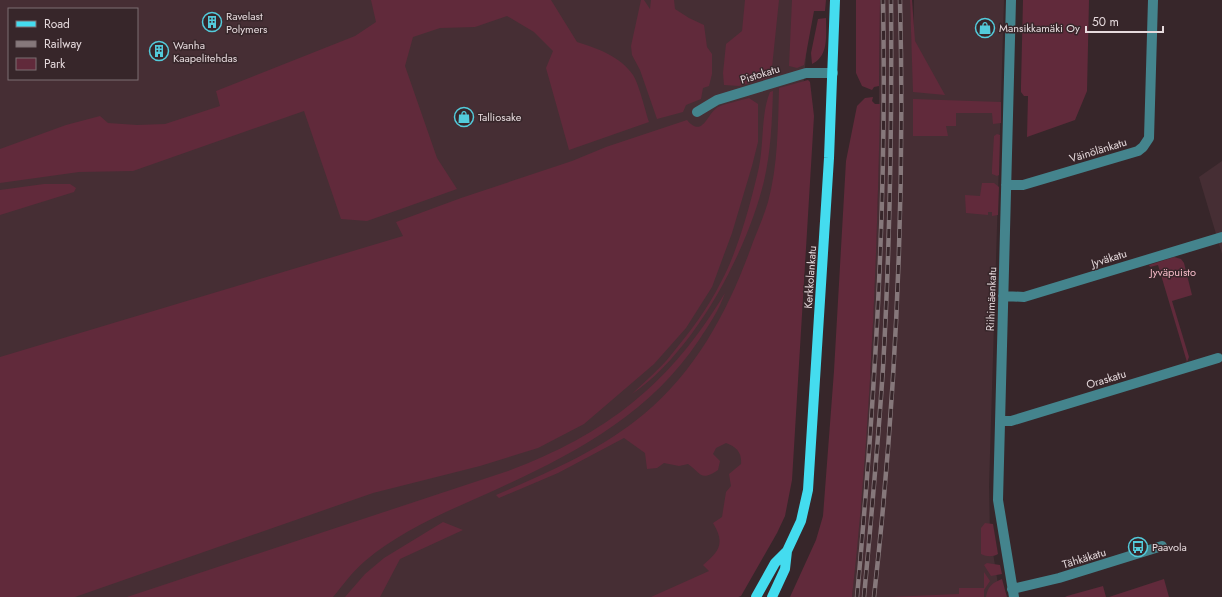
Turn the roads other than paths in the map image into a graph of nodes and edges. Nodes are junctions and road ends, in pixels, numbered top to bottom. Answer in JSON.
{"nodes":[{"id":1,"x":835,"y":0,"type":"edge"},
{"id":2,"x":1011,"y":0,"type":"edge"},
{"id":3,"x":1153,"y":0,"type":"edge"},
{"id":4,"x":833,"y":73,"type":"junction"},
{"id":5,"x":697,"y":112,"type":"dead end"},
{"id":6,"x":1006,"y":185,"type":"junction"},
{"id":7,"x":1222,"y":237,"type":"edge"},
{"id":8,"x":1003,"y":296,"type":"junction"},
{"id":9,"x":1218,"y":358,"type":"dead end"},
{"id":10,"x":1000,"y":421,"type":"junction"},
{"id":11,"x":1162,"y":546,"type":"dead end"},
{"id":12,"x":787,"y":551,"type":"junction"},
{"id":13,"x":1013,"y":593,"type":"edge"},
{"id":14,"x":756,"y":597,"type":"edge"},
{"id":15,"x":772,"y":597,"type":"edge"}],
"edges":[{"from":1,"to":4,"type":"main road","name":"Kerkkolankatu"},
{"from":2,"to":6,"type":"street","name":"Riihimäenkatu"},
{"from":3,"to":6,"type":"street","name":"Väinölänkatu"},
{"from":4,"to":5,"type":"street","name":"Pistokatu"},
{"from":4,"to":12,"type":"main road","name":"Kerkkolankatu"},
{"from":6,"to":8,"type":"street","name":"Riihimäenkatu"},
{"from":7,"to":8,"type":"street","name":"Jyväkatu"},
{"from":8,"to":10,"type":"street","name":"Riihimäenkatu"},
{"from":9,"to":10,"type":"street","name":"Oraskatu"},
{"from":10,"to":13,"type":"street","name":"Riihimäenkatu"},
{"from":11,"to":13,"type":"street","name":"Tähkäkatu"},
{"from":12,"to":14,"type":"main road","name":"Kerkkolankatu"},
{"from":12,"to":15,"type":"main road","name":"Kerkkolankatu"}]}
